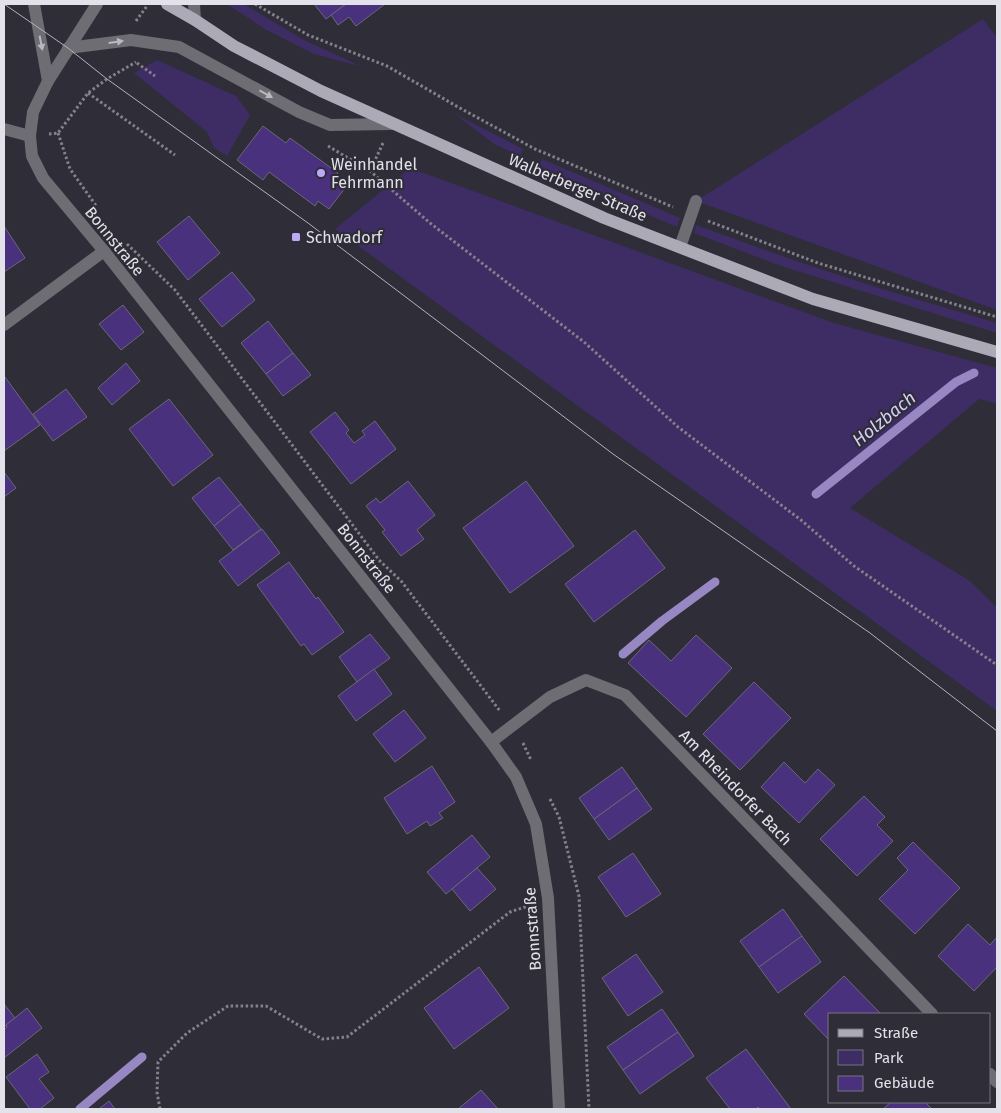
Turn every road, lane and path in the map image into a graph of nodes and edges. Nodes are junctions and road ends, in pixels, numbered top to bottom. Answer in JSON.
{"nodes":[{"id":1,"x":34,"y":4,"type":"edge"},
{"id":2,"x":97,"y":4,"type":"edge"},
{"id":3,"x":167,"y":4,"type":"edge"},
{"id":4,"x":194,"y":4,"type":"edge"},
{"id":5,"x":255,"y":4,"type":"edge"},
{"id":6,"x":195,"y":20,"type":"junction"},
{"id":7,"x":68,"y":48,"type":"junction"},
{"id":8,"x":155,"y":76,"type":"dead end"},
{"id":9,"x":48,"y":81,"type":"junction"},
{"id":10,"x":88,"y":93,"type":"junction"},
{"id":11,"x":391,"y":124,"type":"junction"},
{"id":12,"x":4,"y":128,"type":"edge"},
{"id":13,"x":58,"y":133,"type":"dead end"},
{"id":14,"x":30,"y":136,"type":"junction"},
{"id":15,"x":175,"y":155,"type":"dead end"},
{"id":16,"x":696,"y":202,"type":"dead end"},
{"id":17,"x":692,"y":215,"type":"junction"},
{"id":18,"x":680,"y":247,"type":"junction"},
{"id":19,"x":104,"y":252,"type":"junction"},
{"id":20,"x":997,"y":317,"type":"edge"},
{"id":21,"x":4,"y":325,"type":"edge"},
{"id":22,"x":997,"y":352,"type":"edge"},
{"id":23,"x":997,"y":665,"type":"edge"},
{"id":24,"x":491,"y":742,"type":"junction"},
{"id":25,"x":548,"y":898,"type":"junction"},
{"id":26,"x":931,"y":1013,"type":"edge"},
{"id":27,"x":160,"y":1109,"type":"edge"},
{"id":28,"x":559,"y":1109,"type":"edge"}],
"edges":[{"from":1,"to":9,"type":"street","one_way":true},
{"from":2,"to":7,"type":"street","name":"Bonnstraße"},
{"from":3,"to":6,"type":"main road","name":"Walberberger Straße"},
{"from":4,"to":6,"type":"street"},
{"from":5,"to":17,"type":"path"},
{"from":6,"to":11,"type":"main road","name":"Walberberger Straße"},
{"from":7,"to":9,"type":"street","name":"Bonnstraße"},
{"from":7,"to":11,"type":"street","one_way":true},
{"from":8,"to":10,"type":"path"},
{"from":9,"to":14,"type":"street","name":"Bonnstraße"},
{"from":10,"to":13,"type":"path"},
{"from":10,"to":15,"type":"path"},
{"from":11,"to":18,"type":"main road","name":"Walberberger Straße"},
{"from":11,"to":23,"type":"path"},
{"from":12,"to":14,"type":"street"},
{"from":14,"to":19,"type":"street","name":"Bonnstraße"},
{"from":16,"to":17,"type":"street"},
{"from":17,"to":18,"type":"street"},
{"from":17,"to":20,"type":"path"},
{"from":18,"to":22,"type":"main road","name":"Walberberger Straße"},
{"from":19,"to":21,"type":"street"},
{"from":19,"to":24,"type":"street","name":"Bonnstraße"},
{"from":24,"to":25,"type":"street","name":"Bonnstraße"},
{"from":24,"to":26,"type":"street","name":"Am Rheindorfer Bach"},
{"from":25,"to":27,"type":"path"},
{"from":25,"to":28,"type":"street","name":"Bonnstraße"}]}
